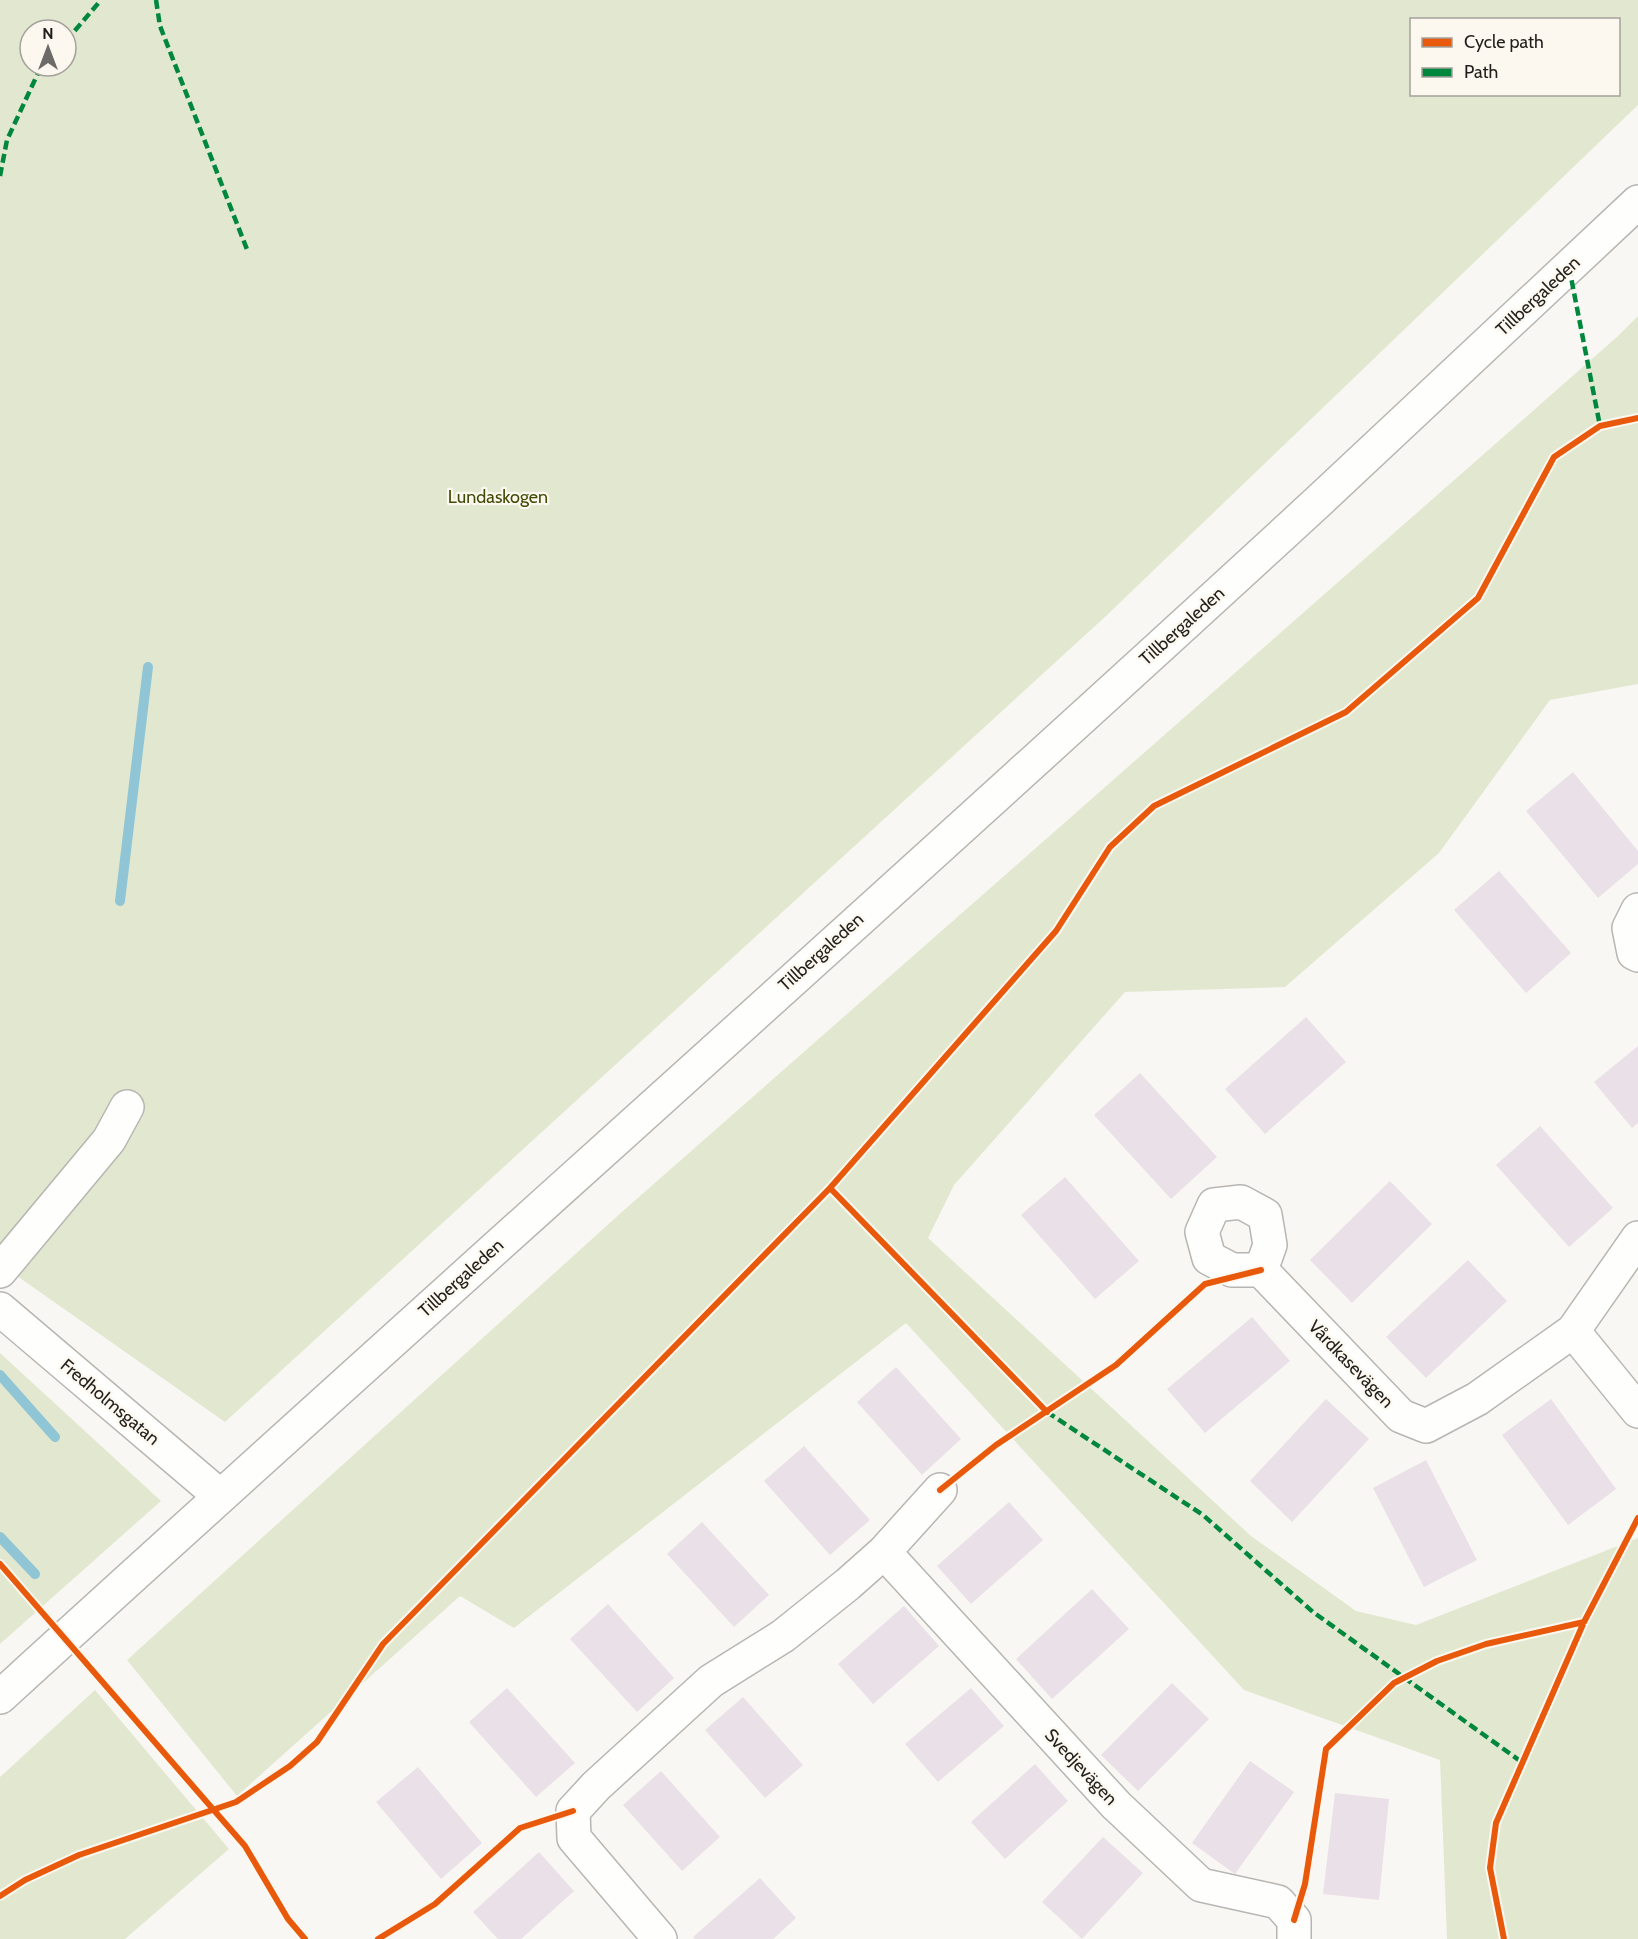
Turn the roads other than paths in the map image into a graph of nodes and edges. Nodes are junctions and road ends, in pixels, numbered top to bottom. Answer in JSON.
{"nodes":[{"id":1,"x":1638,"y":202,"type":"edge"},
{"id":2,"x":1638,"y":910,"type":"edge"},
{"id":3,"x":1638,"y":955,"type":"edge"},
{"id":4,"x":127,"y":1107,"type":"dead end"},
{"id":5,"x":1638,"y":1238,"type":"edge"},
{"id":6,"x":1261,"y":1270,"type":"dead end"},
{"id":7,"x":0,"y":1271,"type":"edge"},
{"id":8,"x":0,"y":1309,"type":"edge"},
{"id":9,"x":1573,"y":1331,"type":"junction"},
{"id":10,"x":1638,"y":1411,"type":"edge"},
{"id":11,"x":940,"y":1490,"type":"dead end"},
{"id":12,"x":220,"y":1496,"type":"junction"},
{"id":13,"x":884,"y":1552,"type":"junction"},
{"id":14,"x":0,"y":1697,"type":"edge"},
{"id":15,"x":660,"y":1939,"type":"edge"},
{"id":16,"x":1294,"y":1939,"type":"edge"}],
"edges":[{"from":1,"to":12,"type":"street","name":"Tillbergaleden"},
{"from":2,"to":3,"type":"street"},
{"from":4,"to":7,"type":"street"},
{"from":5,"to":9,"type":"street","name":"Vårdkasevägen"},
{"from":6,"to":9,"type":"street","name":"Vårdkasevägen"},
{"from":8,"to":12,"type":"street","name":"Fredholmsgatan"},
{"from":9,"to":10,"type":"street"},
{"from":11,"to":13,"type":"street"},
{"from":12,"to":14,"type":"street","name":"Tillbergaleden"},
{"from":13,"to":15,"type":"street"},
{"from":13,"to":16,"type":"street","name":"Svedjevägen"}]}
